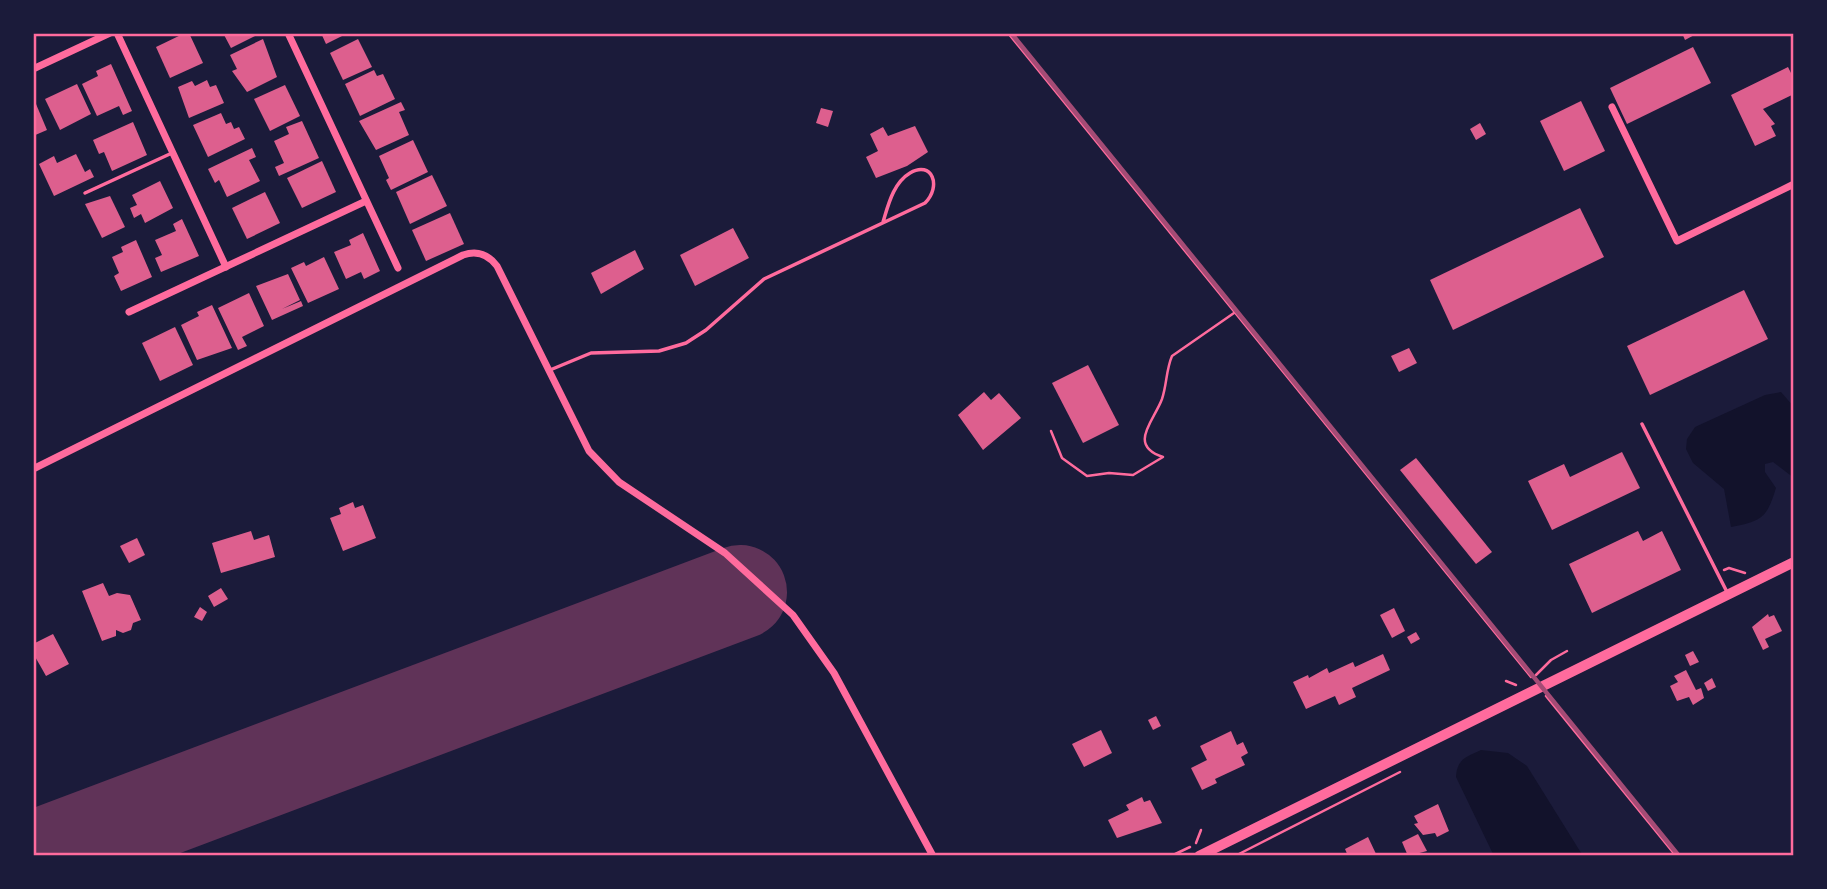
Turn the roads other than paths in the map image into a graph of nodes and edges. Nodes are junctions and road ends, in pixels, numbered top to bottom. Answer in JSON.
{"nodes":[{"id":1,"x":110,"y":33,"type":"edge"},
{"id":2,"x":117,"y":33,"type":"edge"},
{"id":3,"x":288,"y":33,"type":"edge"},
{"id":4,"x":33,"y":69,"type":"edge"},
{"id":5,"x":1612,"y":107,"type":"dead end"},
{"id":6,"x":172,"y":152,"type":"junction"},
{"id":7,"x":1794,"y":184,"type":"edge"},
{"id":8,"x":85,"y":194,"type":"dead end"},
{"id":9,"x":366,"y":201,"type":"junction"},
{"id":10,"x":883,"y":222,"type":"junction"},
{"id":11,"x":226,"y":267,"type":"junction"},
{"id":12,"x":398,"y":268,"type":"dead end"},
{"id":13,"x":129,"y":312,"type":"dead end"},
{"id":14,"x":548,"y":371,"type":"junction"},
{"id":15,"x":1642,"y":424,"type":"dead end"},
{"id":16,"x":33,"y":469,"type":"edge"},
{"id":17,"x":1794,"y":562,"type":"edge"},
{"id":18,"x":1728,"y":593,"type":"junction"},
{"id":19,"x":933,"y":856,"type":"edge"},
{"id":20,"x":1199,"y":856,"type":"edge"}],
"edges":[{"from":1,"to":4,"type":"street"},
{"from":2,"to":6,"type":"street"},
{"from":3,"to":9,"type":"street"},
{"from":5,"to":7,"type":"street"},
{"from":6,"to":8,"type":"lane"},
{"from":6,"to":11,"type":"street"},
{"from":9,"to":11,"type":"street"},
{"from":9,"to":12,"type":"street"},
{"from":10,"to":10,"type":"lane"},
{"from":10,"to":14,"type":"lane"},
{"from":11,"to":13,"type":"street"},
{"from":14,"to":16,"type":"street"},
{"from":14,"to":19,"type":"street"},
{"from":15,"to":18,"type":"lane"},
{"from":17,"to":18,"type":"main road"},
{"from":18,"to":20,"type":"main road"}]}
